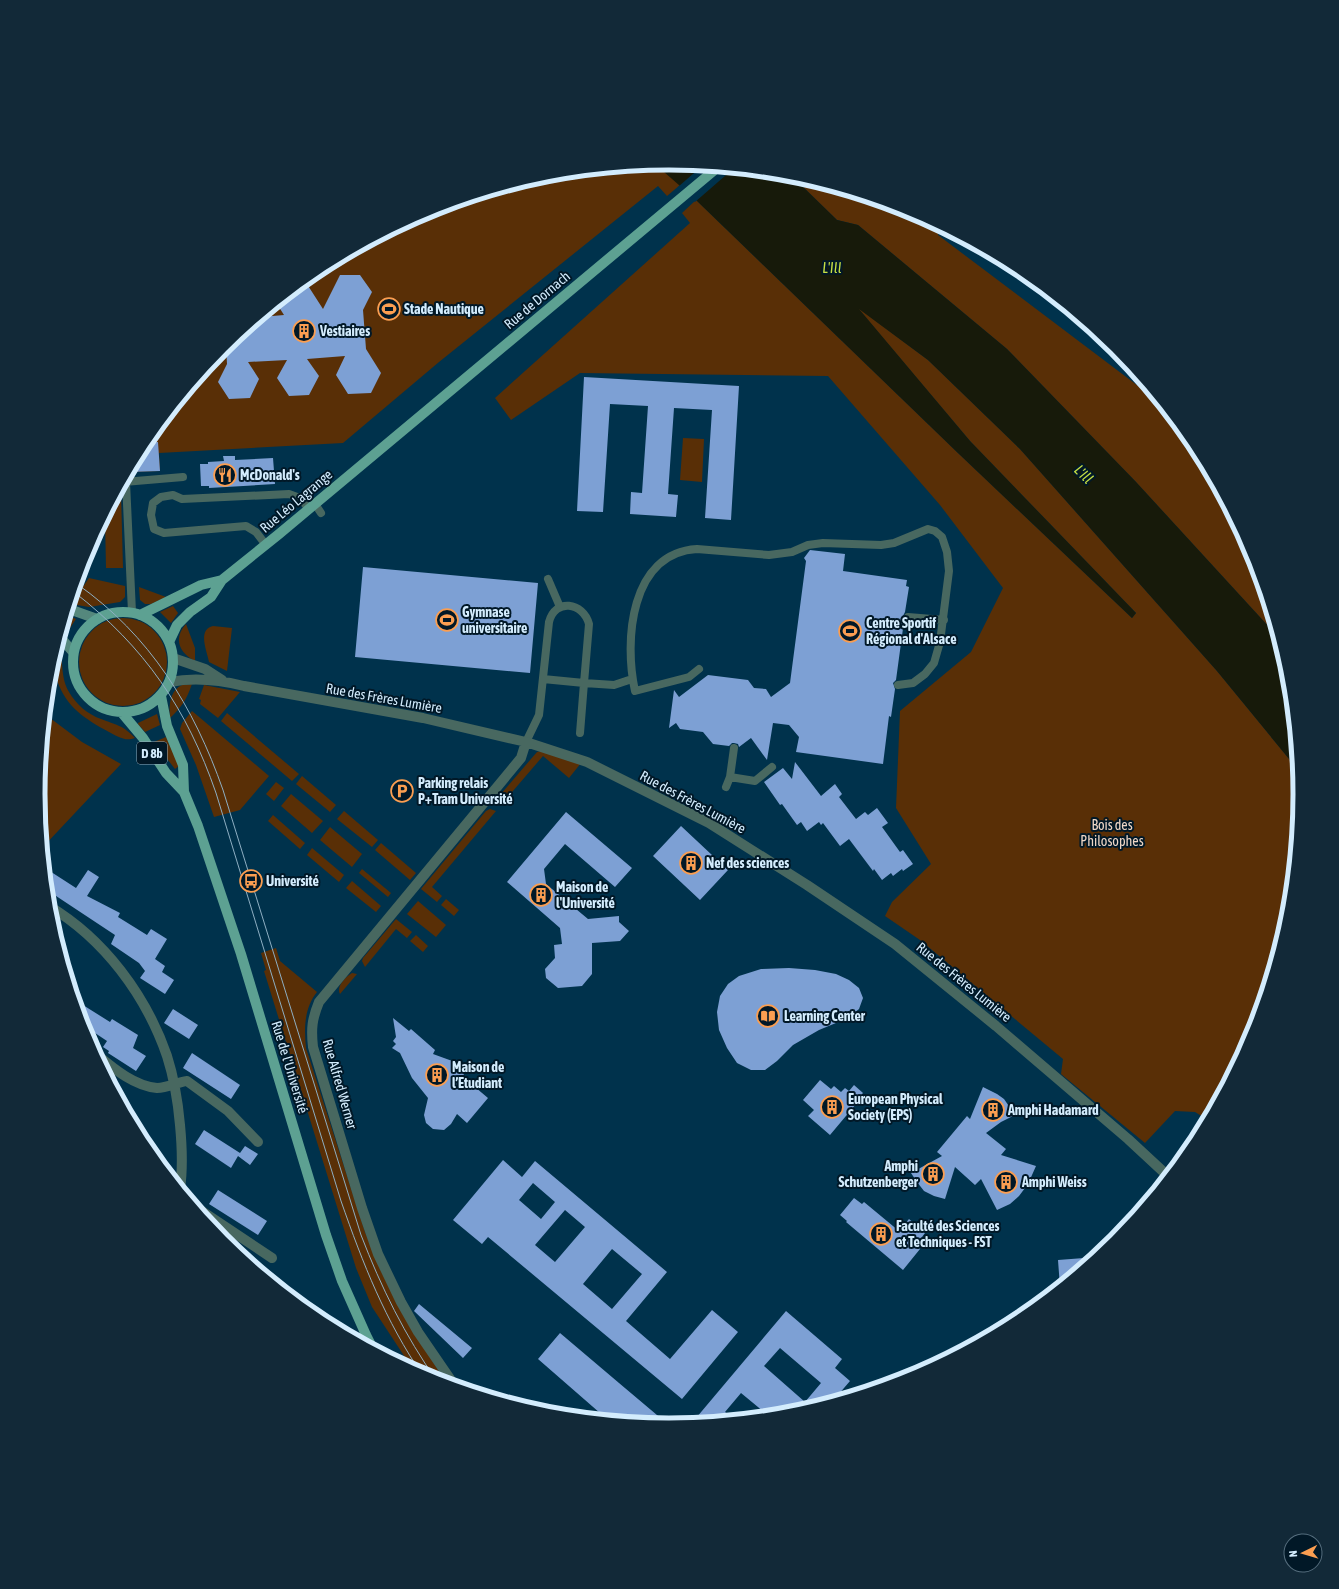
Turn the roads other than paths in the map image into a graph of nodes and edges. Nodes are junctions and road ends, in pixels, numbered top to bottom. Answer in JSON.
{"nodes":[{"id":1,"x":713,"y":171,"type":"edge"},
{"id":2,"x":375,"y":454,"type":"joint"},
{"id":3,"x":183,"y":477,"type":"dead end"},
{"id":4,"x":129,"y":482,"type":"edge"},
{"id":5,"x":126,"y":488,"type":"edge"},
{"id":6,"x":312,"y":506,"type":"junction"},
{"id":7,"x":321,"y":513,"type":"dead end"},
{"id":8,"x":266,"y":545,"type":"junction"},
{"id":9,"x":548,"y":579,"type":"dead end"},
{"id":10,"x":222,"y":580,"type":"junction"},
{"id":11,"x":560,"y":607,"type":"junction"},
{"id":12,"x":73,"y":610,"type":"edge"},
{"id":13,"x":136,"y":614,"type":"junction"},
{"id":14,"x":908,"y":617,"type":"dead end"},
{"id":15,"x":96,"y":619,"type":"junction"},
{"id":16,"x":944,"y":620,"type":"junction"},
{"id":17,"x":64,"y":642,"type":"edge"},
{"id":18,"x":169,"y":642,"type":"junction"},
{"id":19,"x":73,"y":652,"type":"junction"},
{"id":20,"x":173,"y":658,"type":"junction"},
{"id":21,"x":699,"y":669,"type":"dead end"},
{"id":22,"x":543,"y":679,"type":"junction"},
{"id":23,"x":632,"y":679,"type":"junction"},
{"id":24,"x":223,"y":681,"type":"junction"},
{"id":25,"x":170,"y":682,"type":"junction"},
{"id":26,"x":584,"y":682,"type":"junction"},
{"id":27,"x":898,"y":685,"type":"dead end"},
{"id":28,"x":161,"y":696,"type":"junction"},
{"id":29,"x":122,"y":713,"type":"junction"},
{"id":30,"x":580,"y":733,"type":"dead end"},
{"id":31,"x":526,"y":742,"type":"junction"},
{"id":32,"x":734,"y":748,"type":"dead end"},
{"id":33,"x":772,"y":767,"type":"dead end"},
{"id":34,"x":730,"y":777,"type":"junction"},
{"id":35,"x":726,"y":787,"type":"dead end"},
{"id":36,"x":184,"y":792,"type":"junction"},
{"id":37,"x":56,"y":910,"type":"edge"},
{"id":38,"x":104,"y":1060,"type":"edge"},
{"id":39,"x":173,"y":1084,"type":"junction"},
{"id":40,"x":258,"y":1142,"type":"dead end"},
{"id":41,"x":1166,"y":1174,"type":"edge"},
{"id":42,"x":181,"y":1183,"type":"edge"},
{"id":43,"x":210,"y":1217,"type":"edge"},
{"id":44,"x":272,"y":1258,"type":"dead end"},
{"id":45,"x":369,"y":1342,"type":"edge"},
{"id":46,"x":450,"y":1378,"type":"edge"}],
"edges":[{"from":1,"to":2,"type":"main road","name":"Rue de Dornach"},
{"from":2,"to":6,"type":"main road","name":"Rue Léo Lagrange"},
{"from":3,"to":4,"type":"lane"},
{"from":5,"to":13,"type":"lane"},
{"from":6,"to":7,"type":"lane"},
{"from":6,"to":8,"type":"main road","name":"Rue Léo Lagrange"},
{"from":6,"to":8,"type":"lane"},
{"from":8,"to":10,"type":"main road","name":"Rue Léo Lagrange"},
{"from":9,"to":11,"type":"lane"},
{"from":10,"to":13,"type":"main road"},
{"from":10,"to":18,"type":"main road"},
{"from":11,"to":22,"type":"lane"},
{"from":11,"to":26,"type":"lane"},
{"from":12,"to":15,"type":"main road"},
{"from":13,"to":15,"type":"main road"},
{"from":13,"to":18,"type":"main road"},
{"from":14,"to":16,"type":"lane"},
{"from":15,"to":19,"type":"main road"},
{"from":16,"to":23,"type":"lane"},
{"from":16,"to":27,"type":"lane"},
{"from":17,"to":19,"type":"main road"},
{"from":18,"to":20,"type":"main road"},
{"from":19,"to":29,"type":"main road"},
{"from":20,"to":24,"type":"street","name":"Rue des Frères Lumière"},
{"from":20,"to":25,"type":"main road"},
{"from":21,"to":23,"type":"lane"},
{"from":22,"to":26,"type":"lane"},
{"from":22,"to":31,"type":"lane"},
{"from":23,"to":26,"type":"lane"},
{"from":24,"to":25,"type":"street","name":"Rue des Frères Lumière"},
{"from":24,"to":31,"type":"street","name":"Rue des Frères Lumière"},
{"from":25,"to":28,"type":"main road"},
{"from":26,"to":30,"type":"lane"},
{"from":28,"to":29,"type":"main road"},
{"from":28,"to":36,"type":"main road","name":"Rue de l'Université","number":"D 8b"},
{"from":29,"to":36,"type":"main road","name":"Rue de l'Université","number":"D 8b"},
{"from":31,"to":41,"type":"street","name":"Rue des Frères Lumière"},
{"from":31,"to":46,"type":"street","name":"Rue Alfred Werner"},
{"from":32,"to":34,"type":"lane"},
{"from":33,"to":34,"type":"lane"},
{"from":34,"to":35,"type":"lane"},
{"from":36,"to":45,"type":"main road","name":"Rue de l'Université"},
{"from":37,"to":39,"type":"street"},
{"from":38,"to":39,"type":"street"},
{"from":39,"to":40,"type":"street"},
{"from":39,"to":42,"type":"street"},
{"from":43,"to":44,"type":"street"}]}
